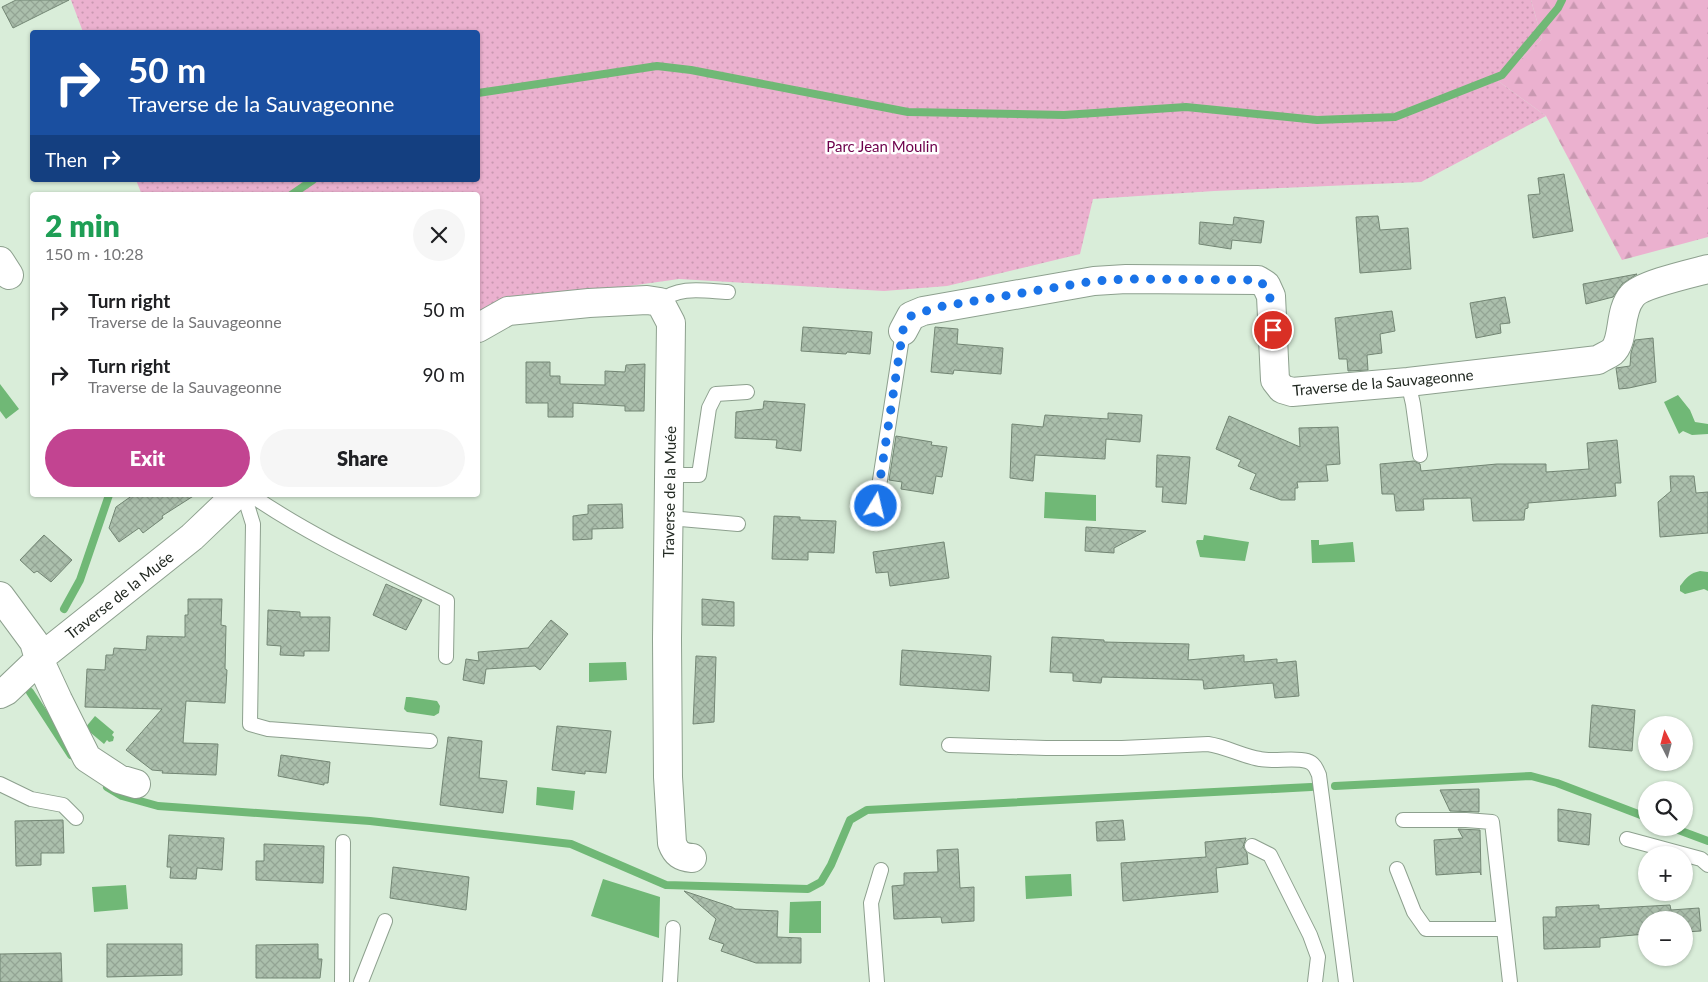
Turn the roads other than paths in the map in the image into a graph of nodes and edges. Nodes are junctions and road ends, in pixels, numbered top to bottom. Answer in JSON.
{"nodes":[{"id":1,"x":1708,"y":269,"type":"edge"},
{"id":2,"x":728,"y":292,"type":"dead end"},
{"id":3,"x":660,"y":302,"type":"junction"},
{"id":4,"x":480,"y":327,"type":"edge"},
{"id":5,"x":903,"y":330,"type":"joint"},
{"id":6,"x":1408,"y":382,"type":"junction"},
{"id":7,"x":747,"y":392,"type":"dead end"},
{"id":8,"x":1420,"y":455,"type":"dead end"},
{"id":9,"x":669,"y":472,"type":"junction"},
{"id":10,"x":234,"y":497,"type":"edge"},
{"id":11,"x":245,"y":497,"type":"edge"},
{"id":12,"x":254,"y":497,"type":"edge"},
{"id":13,"x":876,"y":506,"type":"dead end"},
{"id":14,"x":669,"y":518,"type":"junction"},
{"id":15,"x":738,"y":524,"type":"dead end"},
{"id":16,"x":0,"y":596,"type":"edge"},
{"id":17,"x":446,"y":657,"type":"dead end"},
{"id":18,"x":39,"y":659,"type":"junction"},
{"id":19,"x":0,"y":694,"type":"edge"},
{"id":20,"x":430,"y":741,"type":"dead end"},
{"id":21,"x":949,"y":745,"type":"dead end"},
{"id":22,"x":0,"y":784,"type":"edge"},
{"id":23,"x":136,"y":784,"type":"dead end"},
{"id":24,"x":76,"y":818,"type":"dead end"},
{"id":25,"x":1403,"y":820,"type":"dead end"},
{"id":26,"x":1627,"y":839,"type":"dead end"},
{"id":27,"x":343,"y":842,"type":"dead end"},
{"id":28,"x":1252,"y":846,"type":"dead end"},
{"id":29,"x":692,"y":858,"type":"dead end"},
{"id":30,"x":1708,"y":865,"type":"edge"},
{"id":31,"x":1397,"y":869,"type":"dead end"},
{"id":32,"x":881,"y":870,"type":"dead end"},
{"id":33,"x":385,"y":921,"type":"dead end"},
{"id":34,"x":673,"y":928,"type":"dead end"},
{"id":35,"x":1504,"y":929,"type":"junction"},
{"id":36,"x":342,"y":982,"type":"edge"},
{"id":37,"x":361,"y":982,"type":"edge"},
{"id":38,"x":670,"y":982,"type":"edge"},
{"id":39,"x":877,"y":982,"type":"edge"},
{"id":40,"x":1314,"y":982,"type":"edge"},
{"id":41,"x":1346,"y":982,"type":"edge"},
{"id":42,"x":1510,"y":982,"type":"edge"}],
"edges":[{"from":1,"to":6,"type":"street","name":"Traverse de la Sauvageonne"},
{"from":2,"to":3,"type":"lane"},
{"from":3,"to":4,"type":"street"},
{"from":3,"to":9,"type":"street","name":"Traverse de la Muée"},
{"from":5,"to":6,"type":"street","name":"Traverse de la Sauvageonne"},
{"from":5,"to":13,"type":"lane"},
{"from":6,"to":8,"type":"lane"},
{"from":7,"to":9,"type":"lane"},
{"from":9,"to":14,"type":"street","name":"Traverse de la Muée"},
{"from":10,"to":18,"type":"street","name":"Traverse de la Muée"},
{"from":11,"to":20,"type":"lane"},
{"from":12,"to":17,"type":"lane"},
{"from":14,"to":15,"type":"lane"},
{"from":14,"to":29,"type":"street","name":"Traverse de la Muée"},
{"from":16,"to":18,"type":"street"},
{"from":18,"to":19,"type":"street","name":"Traverse de la Muée"},
{"from":18,"to":23,"type":"street"},
{"from":21,"to":41,"type":"lane"},
{"from":22,"to":24,"type":"lane"},
{"from":25,"to":35,"type":"lane"},
{"from":26,"to":30,"type":"lane"},
{"from":27,"to":36,"type":"lane"},
{"from":28,"to":40,"type":"lane"},
{"from":31,"to":35,"type":"lane"},
{"from":32,"to":39,"type":"lane"},
{"from":33,"to":37,"type":"lane"},
{"from":34,"to":38,"type":"lane"},
{"from":35,"to":42,"type":"lane"}]}
